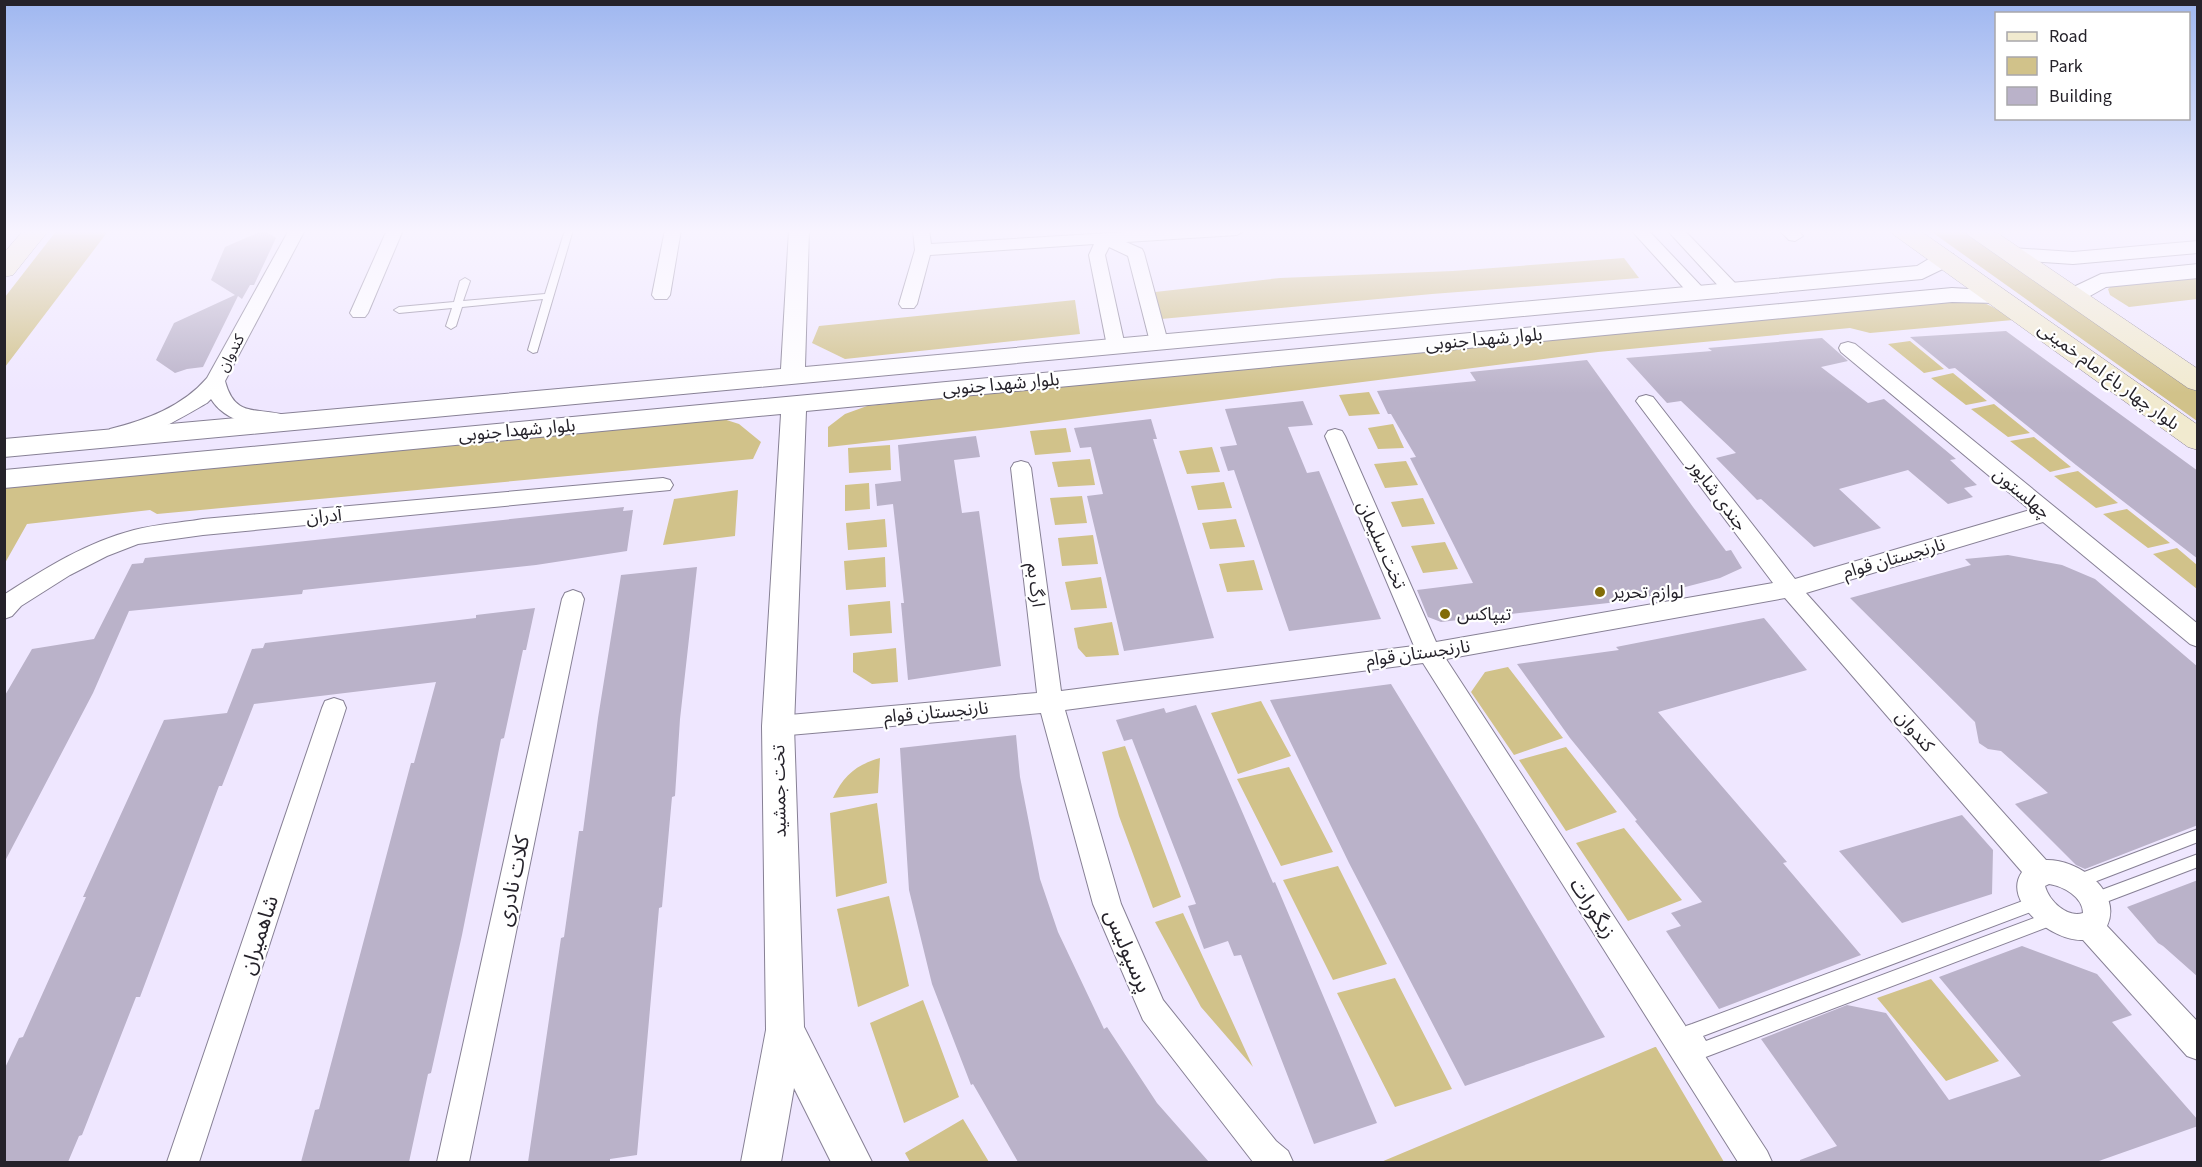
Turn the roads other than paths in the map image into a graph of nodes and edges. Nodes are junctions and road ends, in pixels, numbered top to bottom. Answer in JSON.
{"nodes":[{"id":1,"x":267,"y":284,"type":"edge"},
{"id":2,"x":371,"y":284,"type":"edge"},
{"id":3,"x":464,"y":284,"type":"edge"},
{"id":4,"x":552,"y":284,"type":"edge"},
{"id":5,"x":663,"y":284,"type":"edge"},
{"id":6,"x":797,"y":284,"type":"edge"},
{"id":7,"x":913,"y":284,"type":"edge"},
{"id":8,"x":1103,"y":284,"type":"edge"},
{"id":9,"x":1144,"y":284,"type":"edge"},
{"id":10,"x":1690,"y":284,"type":"edge"},
{"id":11,"x":1727,"y":284,"type":"edge"},
{"id":12,"x":1763,"y":284,"type":"edge"},
{"id":13,"x":1950,"y":284,"type":"edge"},
{"id":14,"x":1973,"y":284,"type":"edge"},
{"id":15,"x":2056,"y":284,"type":"edge"},
{"id":16,"x":2095,"y":284,"type":"edge"},
{"id":17,"x":1730,"y":288,"type":"junction"},
{"id":18,"x":1697,"y":292,"type":"junction"},
{"id":19,"x":1952,"y":294,"type":"junction"},
{"id":20,"x":661,"y":295,"type":"dead end"},
{"id":21,"x":549,"y":296,"type":"junction"},
{"id":22,"x":1997,"y":296,"type":"junction"},
{"id":23,"x":2073,"y":296,"type":"junction"},
{"id":24,"x":457,"y":304,"type":"junction"},
{"id":25,"x":908,"y":304,"type":"dead end"},
{"id":26,"x":399,"y":310,"type":"dead end"},
{"id":27,"x":359,"y":313,"type":"dead end"},
{"id":28,"x":451,"y":326,"type":"dead end"},
{"id":29,"x":1159,"y":342,"type":"junction"},
{"id":30,"x":1116,"y":346,"type":"junction"},
{"id":31,"x":1848,"y":348,"type":"dead end"},
{"id":32,"x":533,"y":350,"type":"dead end"},
{"id":33,"x":215,"y":381,"type":"junction"},
{"id":34,"x":2198,"y":382,"type":"edge"},
{"id":35,"x":794,"y":389,"type":"junction"},
{"id":36,"x":1646,"y":401,"type":"dead end"},
{"id":37,"x":295,"y":421,"type":"junction"},
{"id":38,"x":1335,"y":436,"type":"dead end"},
{"id":39,"x":100,"y":438,"type":"junction"},
{"id":40,"x":2198,"y":440,"type":"edge"},
{"id":41,"x":4,"y":448,"type":"edge"},
{"id":42,"x":1021,"y":468,"type":"dead end"},
{"id":43,"x":4,"y":479,"type":"edge"},
{"id":44,"x":663,"y":485,"type":"dead end"},
{"id":45,"x":2047,"y":513,"type":"junction"},
{"id":46,"x":1790,"y":589,"type":"junction"},
{"id":47,"x":573,"y":599,"type":"dead end"},
{"id":48,"x":4,"y":610,"type":"edge"},
{"id":49,"x":2198,"y":638,"type":"edge"},
{"id":50,"x":1429,"y":653,"type":"junction"},
{"id":51,"x":1050,"y":702,"type":"junction"},
{"id":52,"x":334,"y":708,"type":"dead end"},
{"id":53,"x":778,"y":726,"type":"junction"},
{"id":54,"x":2198,"y":835,"type":"edge"},
{"id":55,"x":2198,"y":860,"type":"edge"},
{"id":56,"x":2040,"y":873,"type":"junction"},
{"id":57,"x":2086,"y":902,"type":"junction"},
{"id":58,"x":2045,"y":911,"type":"junction"},
{"id":59,"x":785,"y":1030,"type":"junction"},
{"id":60,"x":2198,"y":1046,"type":"edge"},
{"id":61,"x":183,"y":1162,"type":"edge"},
{"id":62,"x":453,"y":1162,"type":"edge"},
{"id":63,"x":760,"y":1162,"type":"edge"},
{"id":64,"x":852,"y":1162,"type":"edge"},
{"id":65,"x":1277,"y":1162,"type":"edge"},
{"id":66,"x":1756,"y":1162,"type":"edge"}],
"edges":[{"from":1,"to":33,"type":"street","name":"کندوان"},
{"from":2,"to":27,"type":"street"},
{"from":3,"to":24,"type":"lane"},
{"from":4,"to":21,"type":"lane"},
{"from":5,"to":20,"type":"street"},
{"from":6,"to":35,"type":"street","name":"تخت جمشید"},
{"from":7,"to":25,"type":"street"},
{"from":8,"to":30,"type":"street"},
{"from":9,"to":29,"type":"street"},
{"from":10,"to":18,"type":"street"},
{"from":11,"to":17,"type":"street"},
{"from":12,"to":17,"type":"street","name":"بلوار شهدا جنوبی"},
{"from":13,"to":19,"type":"street"},
{"from":14,"to":22,"type":"main road","name":"بلوار چهار باغ امام خمینی"},
{"from":15,"to":23,"type":"main road"},
{"from":16,"to":23,"type":"street"},
{"from":17,"to":18,"type":"street","name":"بلوار شهدا جنوبی"},
{"from":18,"to":29,"type":"street","name":"بلوار شهدا جنوبی"},
{"from":19,"to":22,"type":"street","name":"بلوار شهدا جنوبی"},
{"from":19,"to":35,"type":"street","name":"بلوار شهدا جنوبی"},
{"from":21,"to":24,"type":"lane"},
{"from":21,"to":32,"type":"lane"},
{"from":22,"to":40,"type":"main road","name":"بلوار چهار باغ امام خمینی"},
{"from":23,"to":34,"type":"main road"},
{"from":24,"to":26,"type":"lane"},
{"from":24,"to":28,"type":"lane"},
{"from":29,"to":30,"type":"street","name":"بلوار شهدا جنوبی"},
{"from":30,"to":35,"type":"street","name":"بلوار شهدا جنوبی"},
{"from":31,"to":45,"type":"street","name":"چهلستون"},
{"from":33,"to":37,"type":"street"},
{"from":33,"to":39,"type":"street","name":"کندوان"},
{"from":35,"to":37,"type":"street","name":"بلوار شهدا جنوبی"},
{"from":35,"to":43,"type":"street","name":"بلوار شهدا جنوبی"},
{"from":35,"to":53,"type":"street","name":"تخت جمشید"},
{"from":36,"to":46,"type":"street","name":"جندی شاپور"},
{"from":37,"to":39,"type":"street","name":"بلوار شهدا جنوبی"},
{"from":38,"to":50,"type":"street","name":"تخت سلیمان"},
{"from":39,"to":41,"type":"street","name":"بلوار شهدا جنوبی"},
{"from":42,"to":51,"type":"street","name":"ارگ بم"},
{"from":44,"to":48,"type":"street","name":"آدران"},
{"from":45,"to":46,"type":"street","name":"نارنجستان قوام"},
{"from":45,"to":49,"type":"street","name":"چهلستون"},
{"from":46,"to":50,"type":"street","name":"نارنجستان قوام"},
{"from":46,"to":56,"type":"street","name":"کندوان"},
{"from":47,"to":62,"type":"street","name":"کلات نادری"},
{"from":50,"to":51,"type":"street","name":"نارنجستان قوام"},
{"from":50,"to":66,"type":"street","name":"زیگورات"},
{"from":51,"to":53,"type":"street","name":"نارنجستان قوام"},
{"from":51,"to":65,"type":"street","name":"پرسپولیس"},
{"from":52,"to":61,"type":"street","name":"شاهمیران"},
{"from":53,"to":59,"type":"street","name":"تخت جمشید"},
{"from":54,"to":57,"type":"lane"},
{"from":55,"to":57,"type":"lane"},
{"from":56,"to":57,"type":"street"},
{"from":56,"to":58,"type":"street"},
{"from":57,"to":58,"type":"street"},
{"from":57,"to":60,"type":"street"},
{"from":58,"to":58,"type":"lane"},
{"from":59,"to":63,"type":"street"},
{"from":59,"to":64,"type":"street","name":"تخت جمشید"}]}
